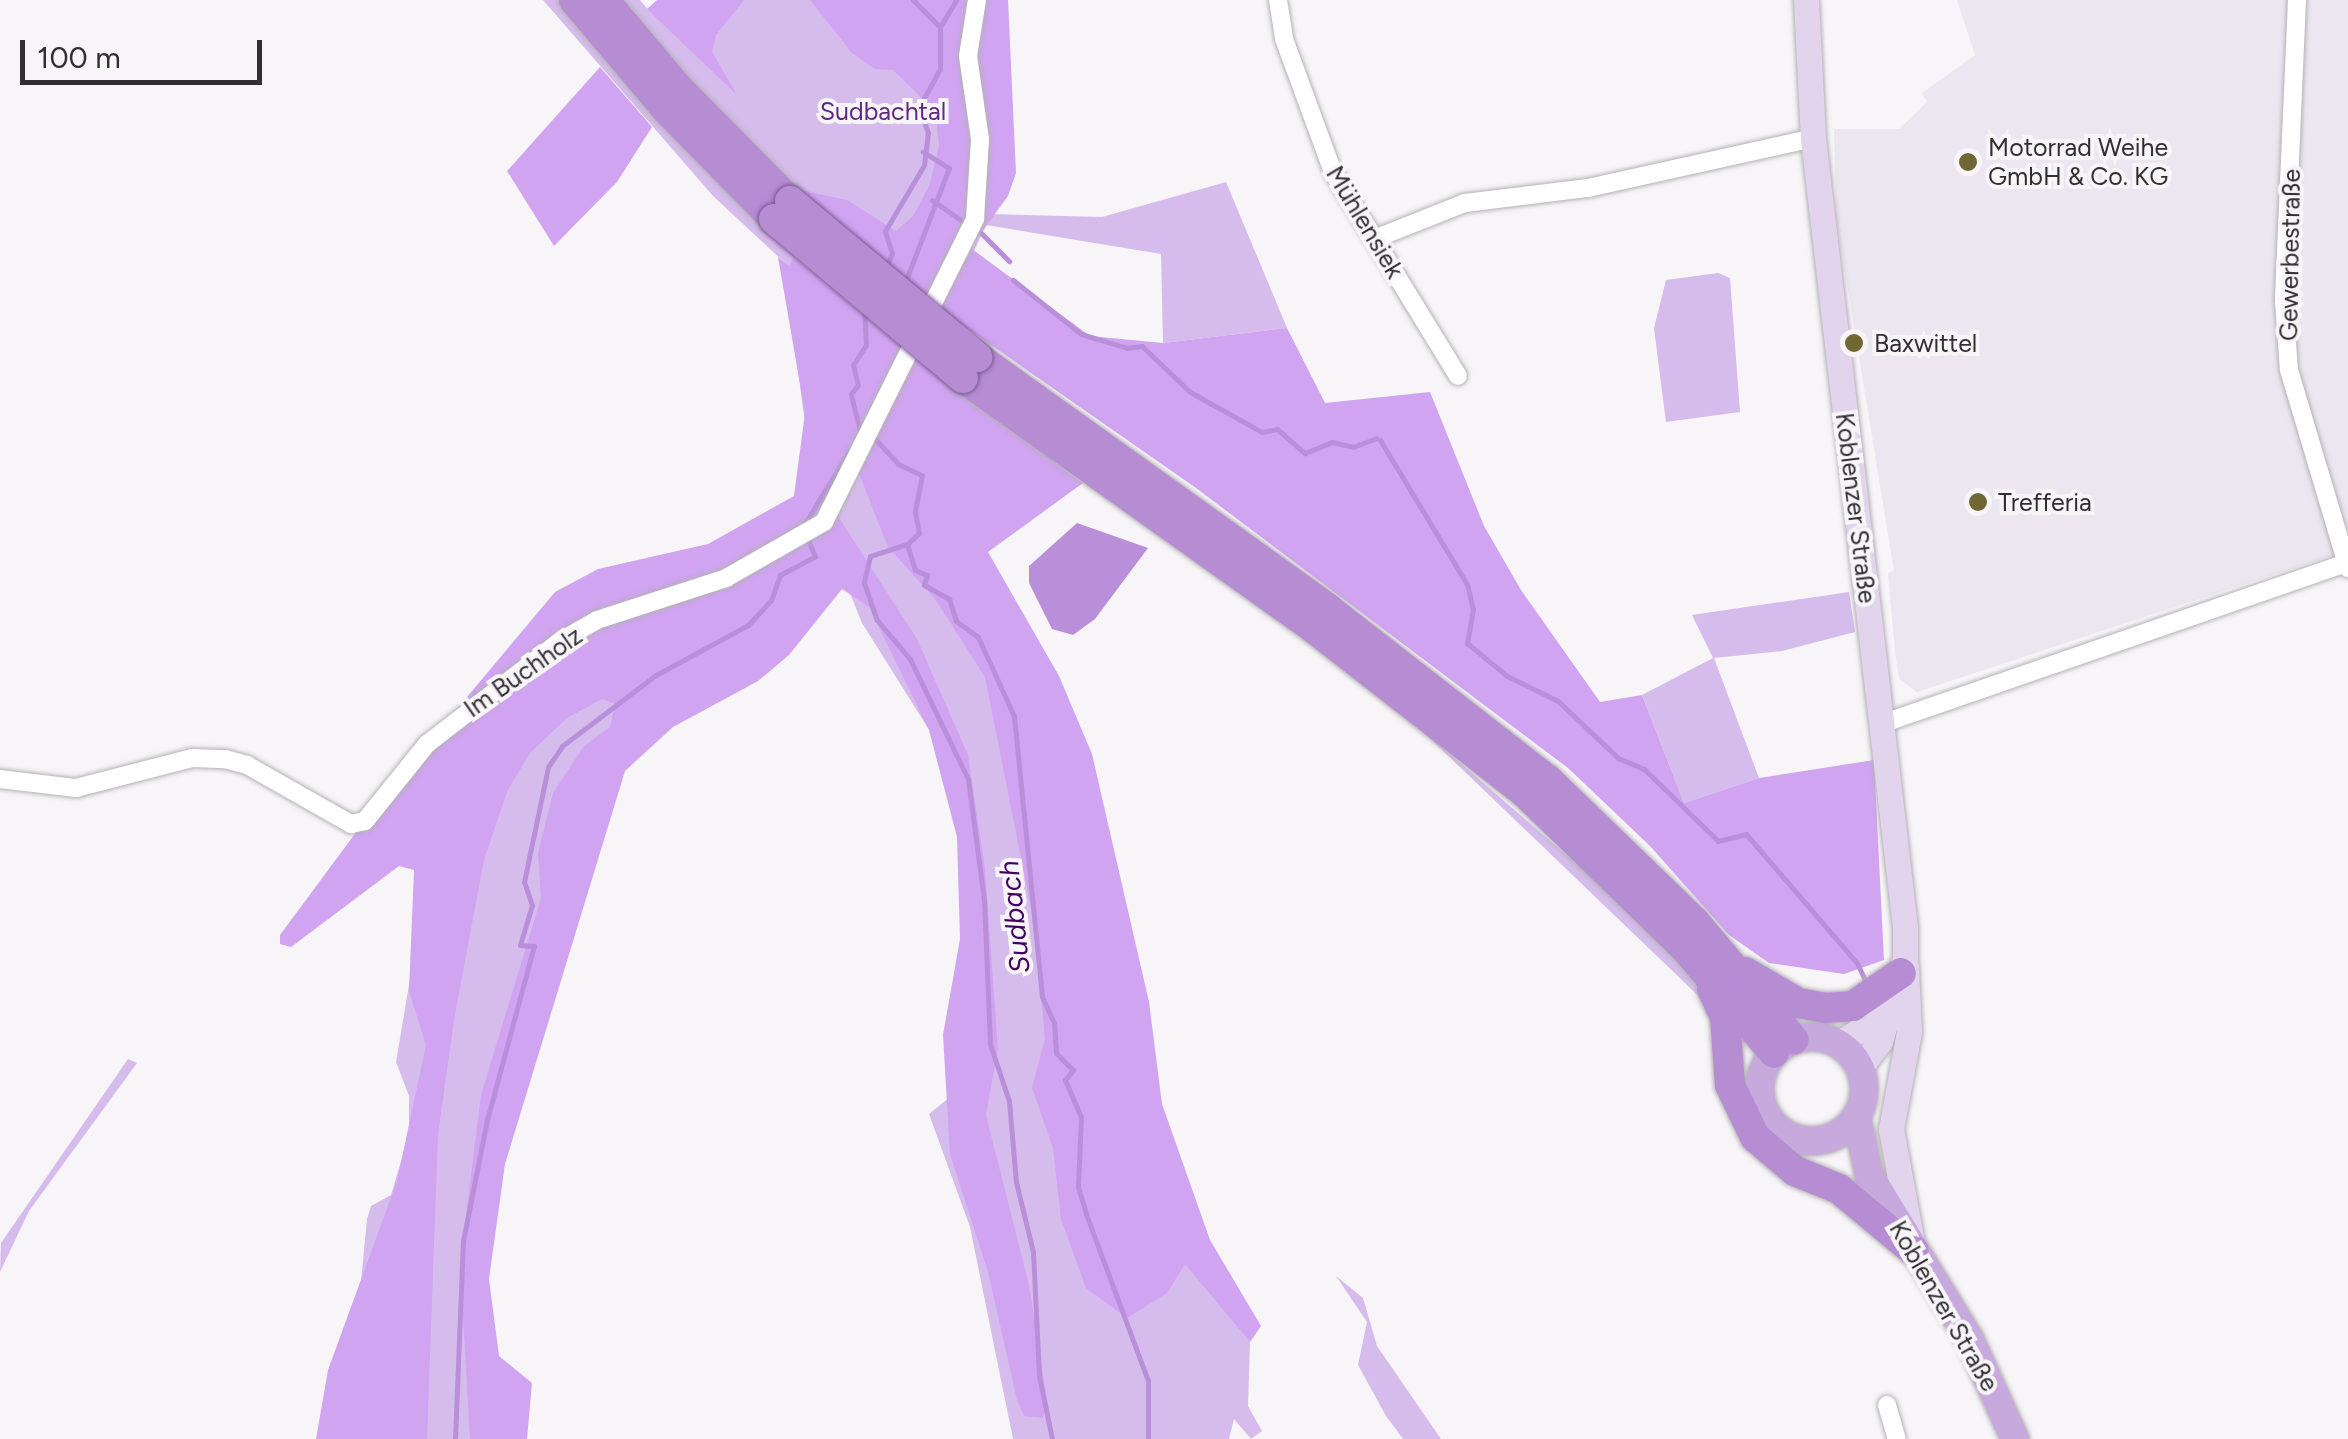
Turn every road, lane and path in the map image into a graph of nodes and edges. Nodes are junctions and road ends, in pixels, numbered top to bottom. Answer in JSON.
{"nodes":[{"id":1,"x":574,"y":0,"type":"edge"},
{"id":2,"x":604,"y":0,"type":"edge"},
{"id":3,"x":977,"y":0,"type":"edge"},
{"id":4,"x":1278,"y":0,"type":"edge"},
{"id":5,"x":1806,"y":0,"type":"edge"},
{"id":6,"x":2296,"y":0,"type":"edge"},
{"id":7,"x":1813,"y":138,"type":"junction"},
{"id":8,"x":782,"y":210,"type":"junction"},
{"id":9,"x":1374,"y":238,"type":"junction"},
{"id":10,"x":970,"y":368,"type":"junction"},
{"id":11,"x":1458,"y":376,"type":"dead end"},
{"id":12,"x":2346,"y":566,"type":"edge"},
{"id":13,"x":1884,"y":723,"type":"junction"},
{"id":14,"x":0,"y":780,"type":"edge"},
{"id":15,"x":1686,"y":950,"type":"junction"},
{"id":16,"x":1730,"y":961,"type":"junction"},
{"id":17,"x":1903,"y":965,"type":"junction"},
{"id":18,"x":1887,"y":1013,"type":"junction"},
{"id":19,"x":1839,"y":1043,"type":"junction"},
{"id":20,"x":1784,"y":1046,"type":"junction"},
{"id":21,"x":1860,"y":1068,"type":"junction"},
{"id":22,"x":1856,"y":1118,"type":"junction"},
{"id":23,"x":1819,"y":1141,"type":"junction"},
{"id":24,"x":1869,"y":1175,"type":"junction"},
{"id":25,"x":1914,"y":1251,"type":"junction"},
{"id":26,"x":1887,"y":1405,"type":"dead end"},
{"id":27,"x":1898,"y":1439,"type":"edge"},
{"id":28,"x":2015,"y":1439,"type":"edge"}],
"edges":[{"from":1,"to":8,"type":"highway"},
{"from":2,"to":8,"type":"highway"},
{"from":3,"to":14,"type":"street","name":"Im Buchholz"},
{"from":4,"to":9,"type":"street","name":"Mühlensiek"},
{"from":5,"to":7,"type":"main road","name":"Koblenzer Straße"},
{"from":6,"to":12,"type":"street","name":"Gewerbestraße"},
{"from":7,"to":9,"type":"street"},
{"from":7,"to":13,"type":"main road","name":"Koblenzer Straße"},
{"from":8,"to":10,"type":"highway","bridge":true},
{"from":9,"to":11,"type":"street","name":"Mühlensiek"},
{"from":10,"to":15,"type":"highway"},
{"from":10,"to":16,"type":"highway"},
{"from":12,"to":13,"type":"street","name":"Gewerbestraße"},
{"from":13,"to":17,"type":"main road","name":"Koblenzer Straße"},
{"from":15,"to":20,"type":"highway"},
{"from":15,"to":25,"type":"highway"},
{"from":16,"to":17,"type":"highway"},
{"from":16,"to":20,"type":"highway"},
{"from":17,"to":18,"type":"main road","name":"Koblenzer Straße"},
{"from":17,"to":25,"type":"main road"},
{"from":18,"to":19,"type":"main road"},
{"from":18,"to":21,"type":"main road","name":"Koblenzer Straße"},
{"from":19,"to":20,"type":"main road"},
{"from":19,"to":21,"type":"main road"},
{"from":20,"to":23,"type":"main road","name":"Koblenzer Straße"},
{"from":21,"to":22,"type":"main road","name":"Koblenzer Straße"},
{"from":22,"to":23,"type":"main road"},
{"from":22,"to":24,"type":"main road","name":"Koblenzer Straße"},
{"from":23,"to":24,"type":"main road","name":"Koblenzer Straße"},
{"from":24,"to":25,"type":"main road","name":"Koblenzer Straße"},
{"from":25,"to":28,"type":"main road","name":"Koblenzer Straße"},
{"from":26,"to":27,"type":"street"}]}
